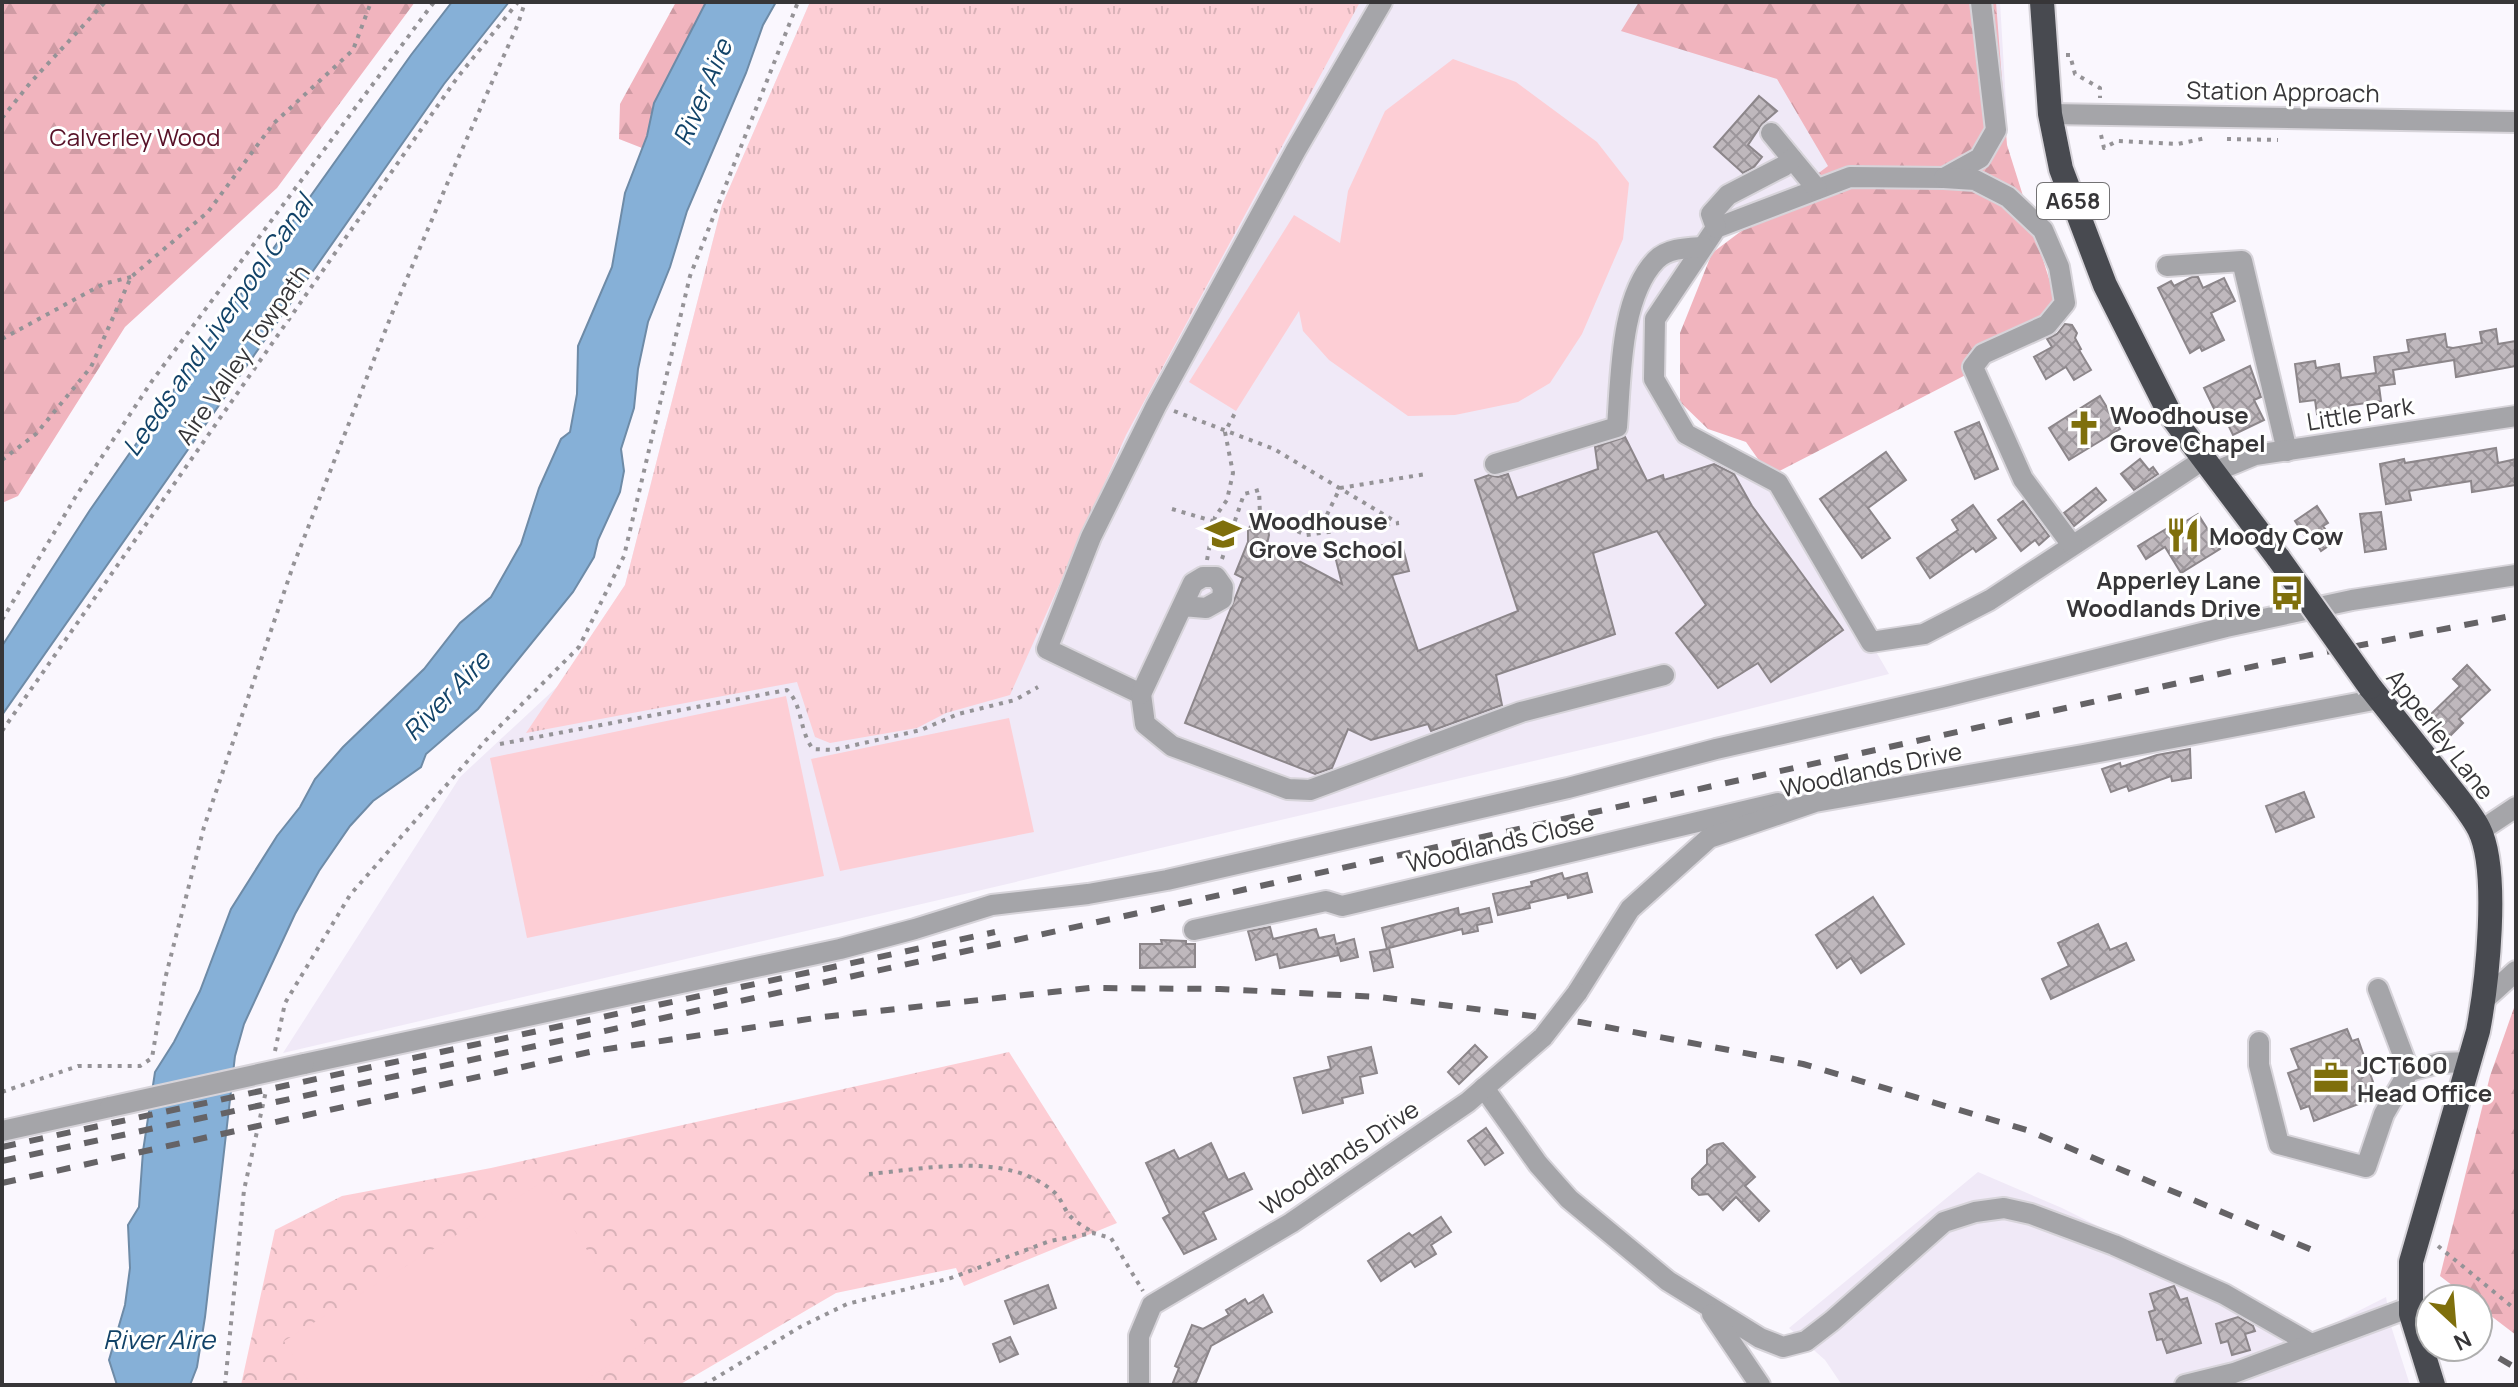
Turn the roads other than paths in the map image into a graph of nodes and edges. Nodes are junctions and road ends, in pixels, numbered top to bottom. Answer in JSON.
{"nodes":[{"id":1,"x":1382,"y":2,"type":"edge"},
{"id":2,"x":1981,"y":2,"type":"edge"},
{"id":3,"x":2042,"y":2,"type":"edge"},
{"id":4,"x":2050,"y":114,"type":"junction"},
{"id":5,"x":2516,"y":122,"type":"edge"},
{"id":6,"x":1771,"y":133,"type":"dead end"},
{"id":7,"x":1792,"y":159,"type":"junction"},
{"id":8,"x":1944,"y":178,"type":"junction"},
{"id":9,"x":1817,"y":189,"type":"junction"},
{"id":10,"x":1716,"y":228,"type":"junction"},
{"id":11,"x":1703,"y":247,"type":"junction"},
{"id":12,"x":2167,"y":266,"type":"dead end"},
{"id":13,"x":2516,"y":416,"type":"edge"},
{"id":14,"x":2287,"y":451,"type":"junction"},
{"id":15,"x":1495,"y":464,"type":"dead end"},
{"id":16,"x":2208,"y":466,"type":"junction"},
{"id":17,"x":2072,"y":545,"type":"junction"},
{"id":18,"x":2516,"y":575,"type":"edge"},
{"id":19,"x":1183,"y":606,"type":"junction"},
{"id":20,"x":1664,"y":675,"type":"dead end"},
{"id":21,"x":2374,"y":693,"type":"junction"},
{"id":22,"x":1141,"y":694,"type":"junction"},
{"id":23,"x":1815,"y":802,"type":"junction"},
{"id":24,"x":2516,"y":807,"type":"edge"},
{"id":25,"x":2480,"y":831,"type":"junction"},
{"id":26,"x":1194,"y":930,"type":"dead end"},
{"id":27,"x":2516,"y":971,"type":"edge"},
{"id":28,"x":2378,"y":989,"type":"dead end"},
{"id":29,"x":2484,"y":1000,"type":"junction"},
{"id":30,"x":2259,"y":1042,"type":"dead end"},
{"id":31,"x":2470,"y":1062,"type":"junction"},
{"id":32,"x":2409,"y":1071,"type":"junction"},
{"id":33,"x":1484,"y":1088,"type":"junction"},
{"id":34,"x":2,"y":1131,"type":"edge"},
{"id":35,"x":1705,"y":1305,"type":"junction"},
{"id":36,"x":2411,"y":1307,"type":"junction"},
{"id":37,"x":2311,"y":1344,"type":"junction"},
{"id":38,"x":1139,"y":1385,"type":"edge"},
{"id":39,"x":1760,"y":1385,"type":"edge"},
{"id":40,"x":2185,"y":1385,"type":"edge"},
{"id":41,"x":2433,"y":1385,"type":"edge"}],
"edges":[{"from":1,"to":22,"type":"street"},
{"from":2,"to":8,"type":"street"},
{"from":3,"to":4,"type":"highway","number":"A658"},
{"from":4,"to":5,"type":"street","name":"Station Approach"},
{"from":4,"to":16,"type":"highway","number":"A658"},
{"from":6,"to":7,"type":"street"},
{"from":7,"to":9,"type":"street"},
{"from":7,"to":10,"type":"street"},
{"from":8,"to":9,"type":"street"},
{"from":8,"to":17,"type":"street"},
{"from":9,"to":10,"type":"street"},
{"from":10,"to":11,"type":"street"},
{"from":11,"to":15,"type":"street"},
{"from":11,"to":17,"type":"street","name":"Little Park"},
{"from":12,"to":14,"type":"street"},
{"from":13,"to":14,"type":"street","name":"Little Park"},
{"from":14,"to":16,"type":"street","name":"Little Park"},
{"from":16,"to":17,"type":"street","name":"Little Park"},
{"from":16,"to":21,"type":"highway","name":"Apperley Lane","number":"A658","bridge":true},
{"from":18,"to":34,"type":"street","bridge":true},
{"from":19,"to":19,"type":"street"},
{"from":19,"to":22,"type":"street"},
{"from":20,"to":22,"type":"street"},
{"from":21,"to":23,"type":"street","name":"Woodlands Drive"},
{"from":21,"to":25,"type":"highway","name":"Apperley Lane","number":"A658"},
{"from":23,"to":26,"type":"street","name":"Woodlands Close"},
{"from":23,"to":33,"type":"street","name":"Woodlands Drive","bridge":true},
{"from":24,"to":25,"type":"street"},
{"from":25,"to":29,"type":"highway","name":"Apperley Lane","number":"A658"},
{"from":27,"to":29,"type":"street"},
{"from":28,"to":32,"type":"street"},
{"from":29,"to":31,"type":"highway","name":"Apperley Lane","number":"A658"},
{"from":30,"to":32,"type":"street"},
{"from":31,"to":32,"type":"street"},
{"from":31,"to":36,"type":"highway","name":"Apperley Lane","number":"A658"},
{"from":33,"to":35,"type":"street"},
{"from":33,"to":38,"type":"street","name":"Woodlands Drive"},
{"from":35,"to":37,"type":"street"},
{"from":35,"to":39,"type":"street"},
{"from":36,"to":37,"type":"street"},
{"from":36,"to":41,"type":"highway","name":"Apperley Lane","number":"A658"},
{"from":37,"to":40,"type":"street"}]}
